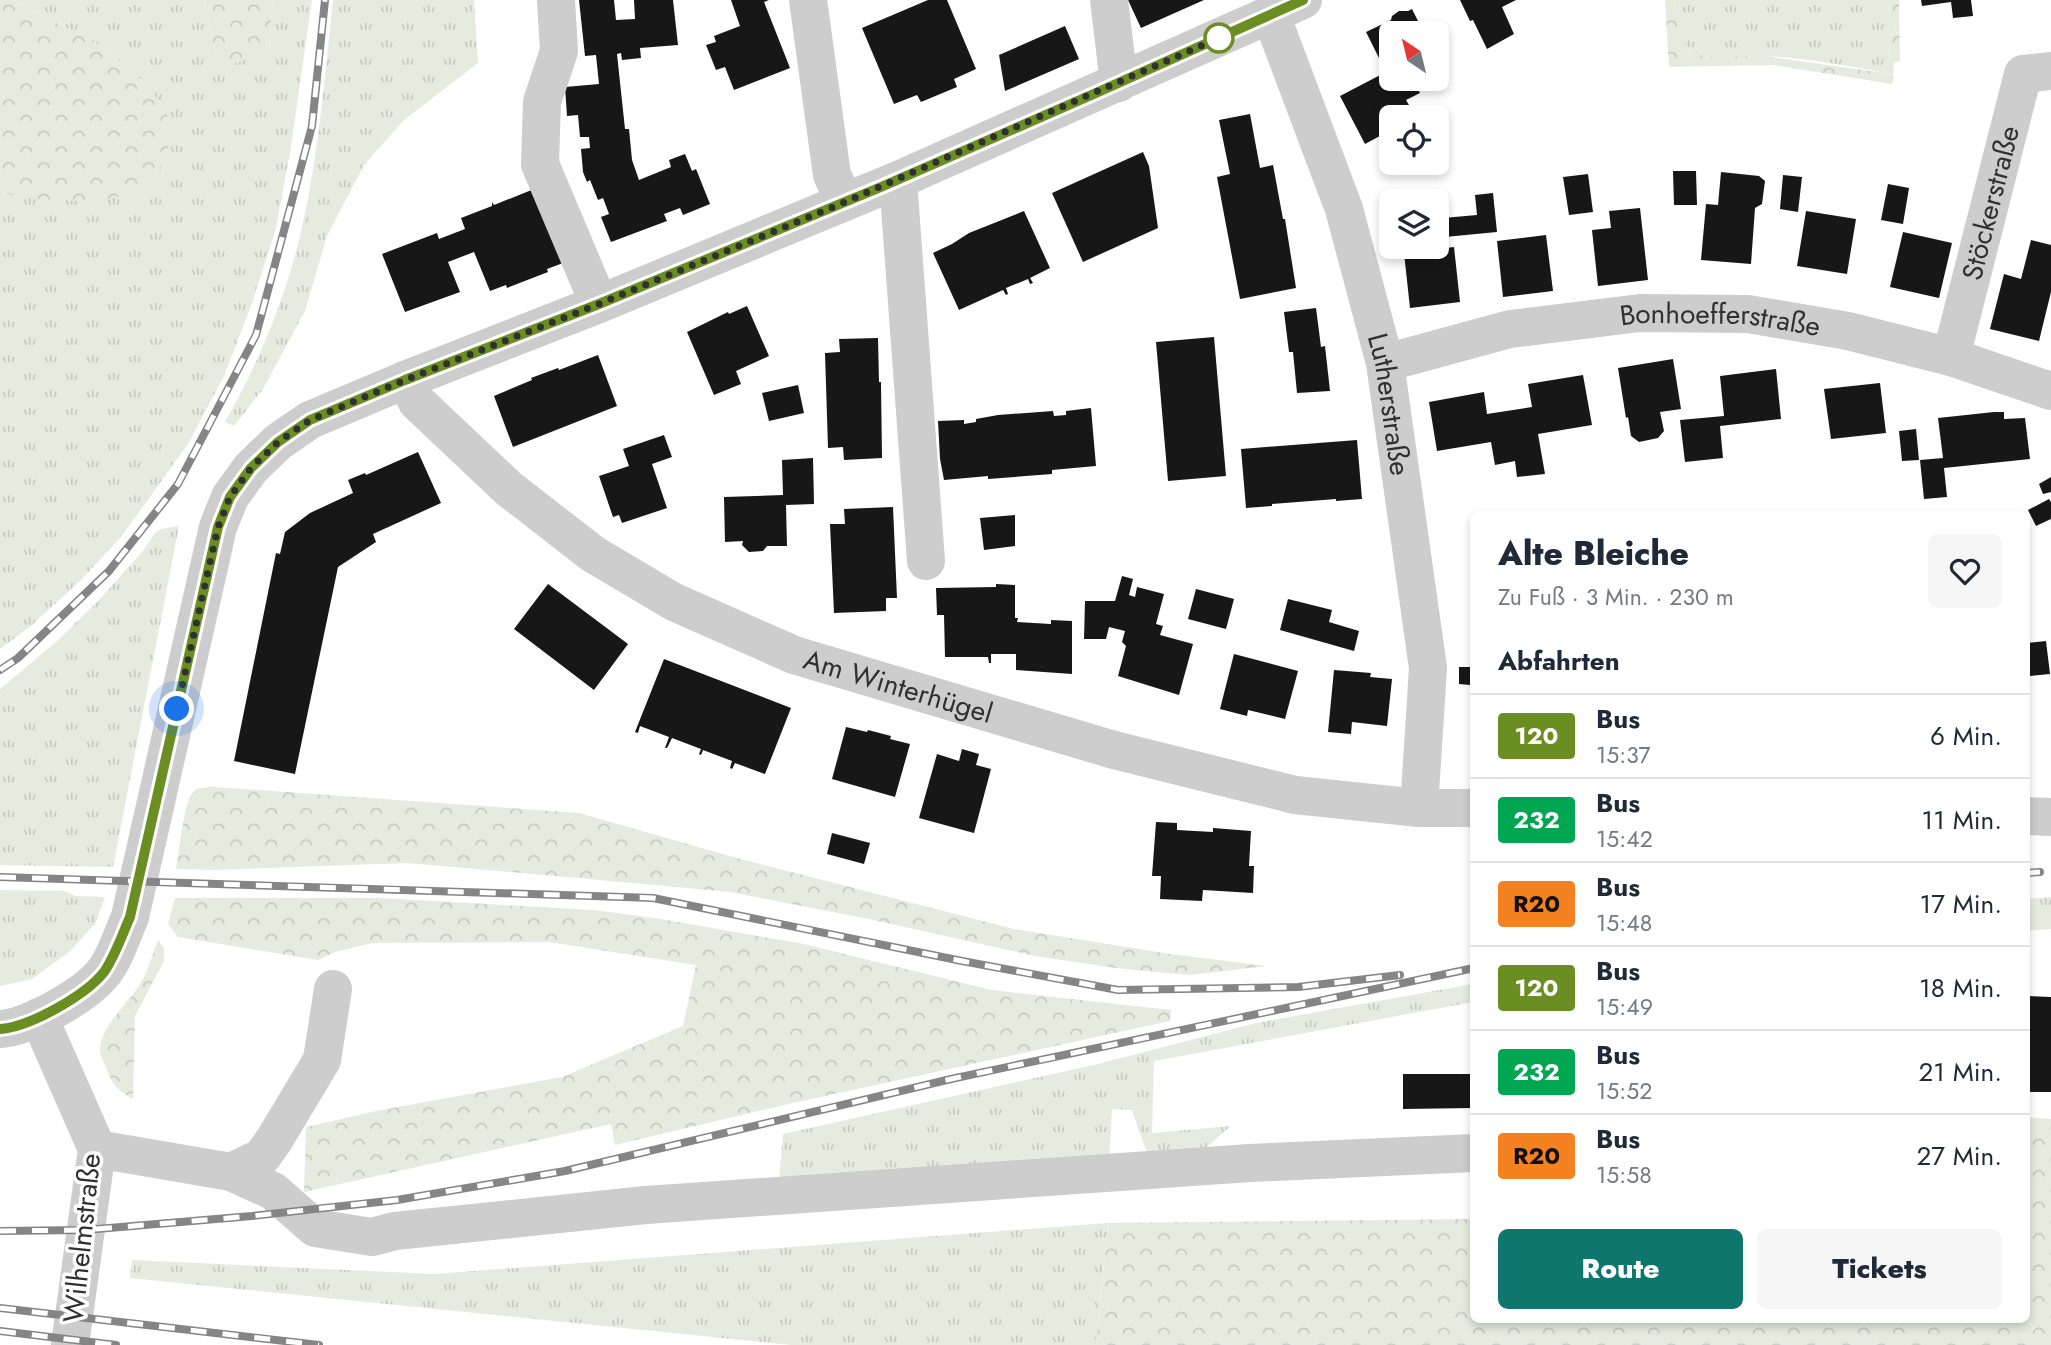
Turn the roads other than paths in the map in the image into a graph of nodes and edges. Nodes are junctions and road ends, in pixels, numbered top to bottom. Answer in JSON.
{"nodes":[{"id":1,"x":556,"y":0,"type":"edge"},
{"id":2,"x":808,"y":0,"type":"edge"},
{"id":3,"x":1109,"y":0,"type":"edge"},
{"id":4,"x":1287,"y":8,"type":"edge"},
{"id":5,"x":2051,"y":71,"type":"edge"},
{"id":6,"x":1119,"y":83,"type":"junction"},
{"id":7,"x":898,"y":180,"type":"junction"},
{"id":8,"x":845,"y":202,"type":"junction"},
{"id":9,"x":599,"y":304,"type":"junction"},
{"id":10,"x":1951,"y":357,"type":"junction"},
{"id":11,"x":1385,"y":363,"type":"junction"},
{"id":12,"x":405,"y":380,"type":"junction"},
{"id":13,"x":2051,"y":391,"type":"edge"},
{"id":14,"x":926,"y":561,"type":"dead end"},
{"id":15,"x":1419,"y":808,"type":"junction"},
{"id":16,"x":1470,"y":808,"type":"edge"},
{"id":17,"x":2030,"y":817,"type":"edge"},
{"id":18,"x":2051,"y":817,"type":"edge"},
{"id":19,"x":333,"y":989,"type":"dead end"},
{"id":20,"x":39,"y":1017,"type":"junction"},
{"id":21,"x":0,"y":1029,"type":"edge"},
{"id":22,"x":97,"y":1149,"type":"junction"},
{"id":23,"x":1470,"y":1153,"type":"edge"},
{"id":24,"x":231,"y":1172,"type":"junction"},
{"id":25,"x":70,"y":1345,"type":"edge"}],
"edges":[{"from":1,"to":9,"type":"street"},
{"from":2,"to":8,"type":"street"},
{"from":3,"to":6,"type":"street"},
{"from":4,"to":6,"type":"street"},
{"from":4,"to":11,"type":"street","name":"Lutherstraße"},
{"from":5,"to":10,"type":"street","name":"Stöckerstraße"},
{"from":6,"to":7,"type":"street"},
{"from":7,"to":8,"type":"street"},
{"from":7,"to":14,"type":"street"},
{"from":8,"to":9,"type":"street"},
{"from":9,"to":12,"type":"street"},
{"from":10,"to":11,"type":"street","name":"Bonhoefferstraße"},
{"from":10,"to":13,"type":"street","name":"Bonhoefferstraße"},
{"from":11,"to":15,"type":"street","name":"Lutherstraße"},
{"from":12,"to":15,"type":"street","name":"Am Winterhügel"},
{"from":12,"to":20,"type":"street"},
{"from":15,"to":16,"type":"street","name":"Am Winterhügel"},
{"from":17,"to":18,"type":"street"},
{"from":19,"to":24,"type":"street"},
{"from":20,"to":21,"type":"street"},
{"from":20,"to":22,"type":"street","name":"Wilhelmstraße"},
{"from":22,"to":24,"type":"street"},
{"from":22,"to":25,"type":"street","name":"Wilhelmstraße"},
{"from":23,"to":24,"type":"street"}]}
